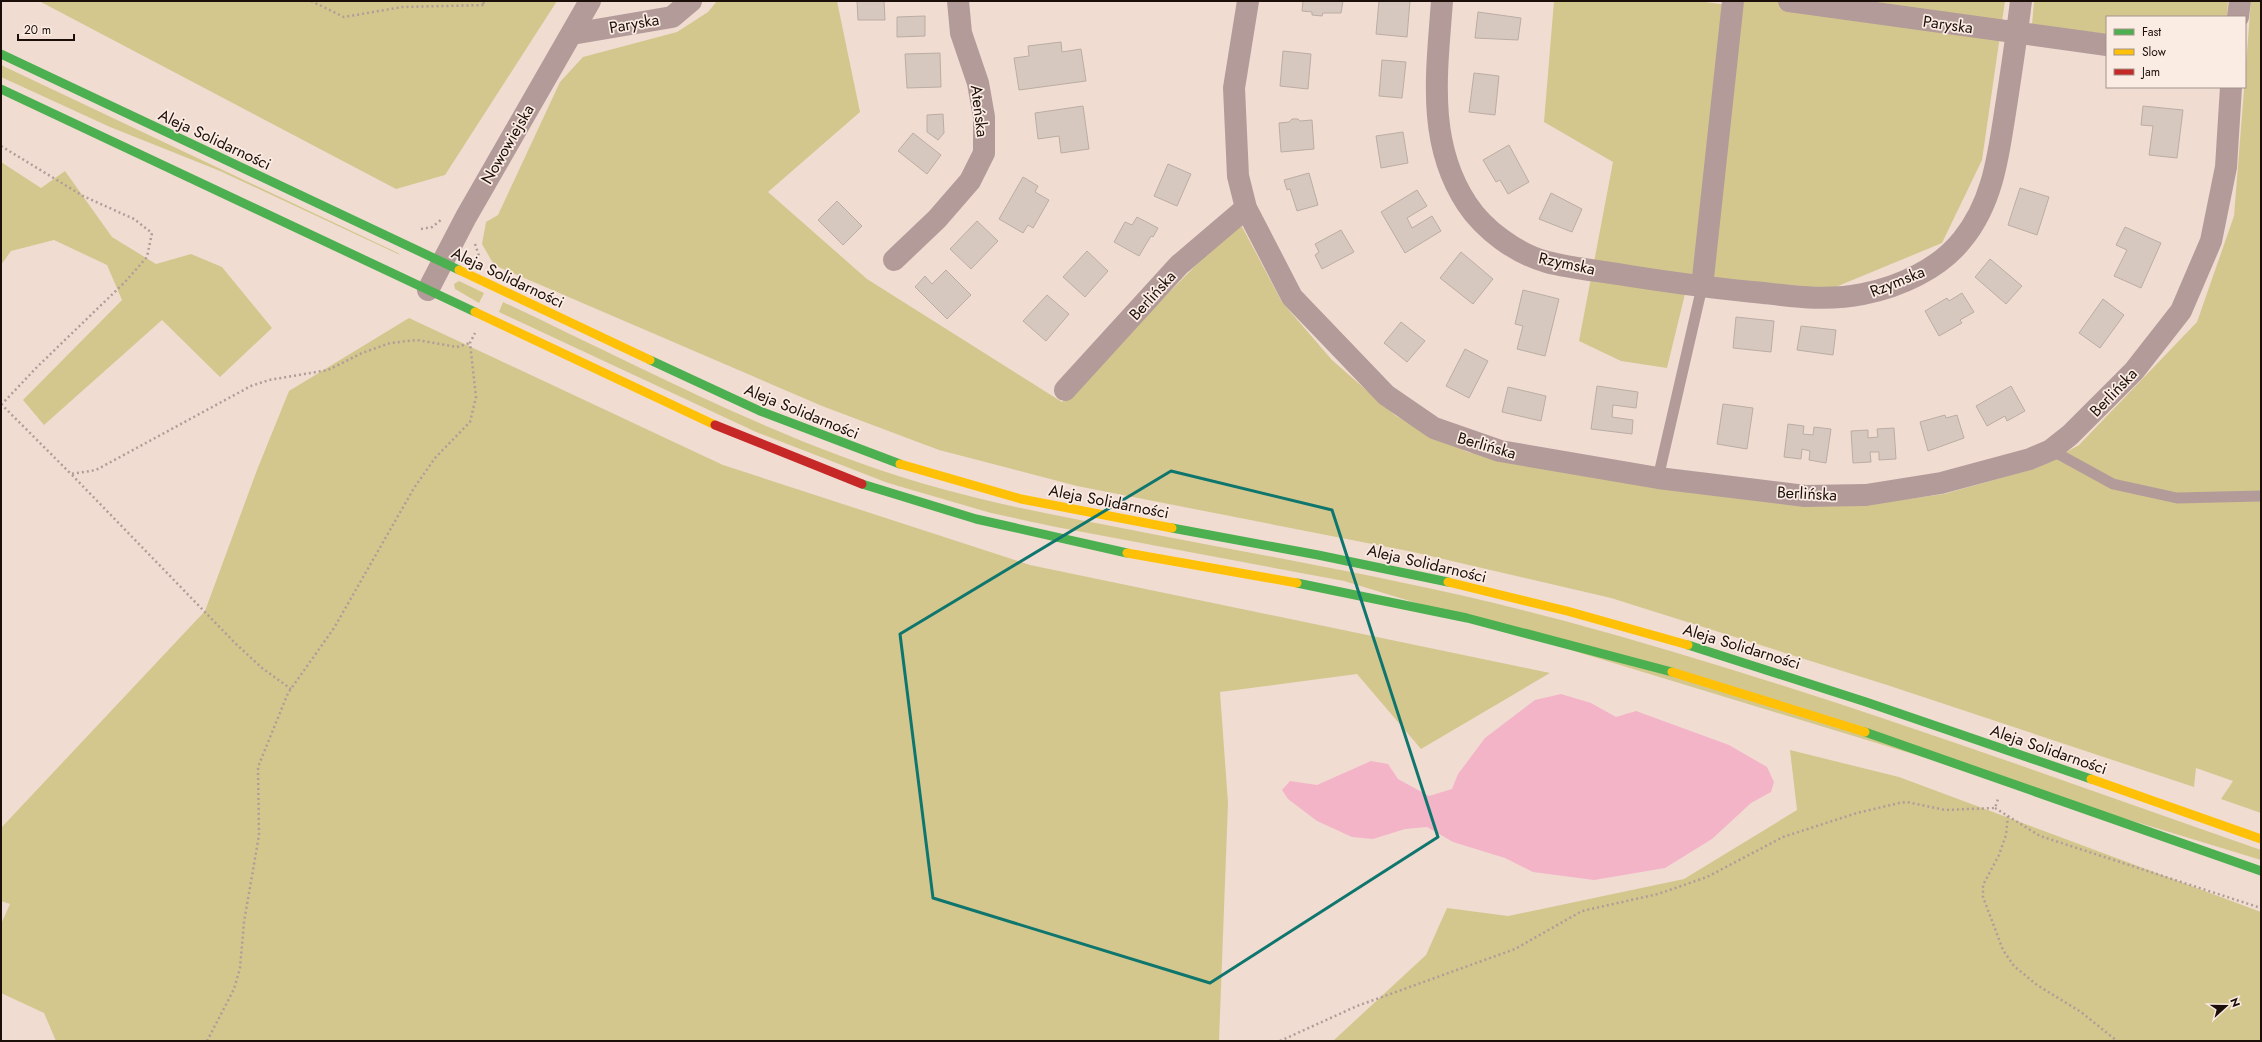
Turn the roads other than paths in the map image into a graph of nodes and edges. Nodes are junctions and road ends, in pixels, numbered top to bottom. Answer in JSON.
{"nodes":[{"id":1,"x":590,"y":1,"type":"edge"},
{"id":2,"x":691,"y":1,"type":"edge"},
{"id":3,"x":958,"y":1,"type":"edge"},
{"id":4,"x":1248,"y":1,"type":"edge"},
{"id":5,"x":1442,"y":1,"type":"edge"},
{"id":6,"x":1733,"y":1,"type":"edge"},
{"id":7,"x":1789,"y":1,"type":"edge"},
{"id":8,"x":2021,"y":1,"type":"edge"},
{"id":9,"x":2240,"y":1,"type":"edge"},
{"id":10,"x":2238,"y":16,"type":"edge"},
{"id":11,"x":2018,"y":33,"type":"junction"},
{"id":12,"x":572,"y":34,"type":"junction"},
{"id":13,"x":2106,"y":45,"type":"edge"},
{"id":14,"x":1,"y":54,"type":"edge"},
{"id":15,"x":2231,"y":88,"type":"edge"},
{"id":16,"x":1,"y":89,"type":"edge"},
{"id":17,"x":1246,"y":208,"type":"junction"},
{"id":18,"x":894,"y":260,"type":"dead end"},
{"id":19,"x":441,"y":262,"type":"junction"},
{"id":20,"x":1702,"y":287,"type":"junction"},
{"id":21,"x":428,"y":290,"type":"junction"},
{"id":22,"x":1065,"y":390,"type":"dead end"},
{"id":23,"x":2051,"y":450,"type":"junction"},
{"id":24,"x":1658,"y":478,"type":"junction"},
{"id":25,"x":2261,"y":496,"type":"edge"},
{"id":26,"x":2261,"y":839,"type":"edge"},
{"id":27,"x":2261,"y":871,"type":"edge"}],
"edges":[{"from":1,"to":12,"type":"street","name":"Nowowiejska"},
{"from":2,"to":12,"type":"street","name":"Paryska"},
{"from":3,"to":18,"type":"street","name":"Ateńska"},
{"from":4,"to":17,"type":"street","name":"Berlińska"},
{"from":5,"to":20,"type":"street","name":"Rzymska"},
{"from":6,"to":20,"type":"street"},
{"from":7,"to":11,"type":"street","name":"Paryska"},
{"from":8,"to":11,"type":"street","name":"Rzymska"},
{"from":9,"to":10,"type":"street"},
{"from":11,"to":13,"type":"street","name":"Paryska"},
{"from":11,"to":20,"type":"street","name":"Rzymska"},
{"from":12,"to":19,"type":"street","name":"Nowowiejska"},
{"from":14,"to":19,"type":"main road","name":"Aleja Solidarności"},
{"from":15,"to":23,"type":"street","name":"Berlińska"},
{"from":16,"to":21,"type":"main road"},
{"from":17,"to":22,"type":"street","name":"Berlińska"},
{"from":17,"to":24,"type":"street","name":"Berlińska"},
{"from":19,"to":21,"type":"street","name":"Nowowiejska"},
{"from":19,"to":26,"type":"main road","name":"Aleja Solidarności"},
{"from":20,"to":24,"type":"lane"},
{"from":21,"to":27,"type":"main road"},
{"from":23,"to":24,"type":"street","name":"Berlińska"},
{"from":23,"to":25,"type":"lane"}]}
